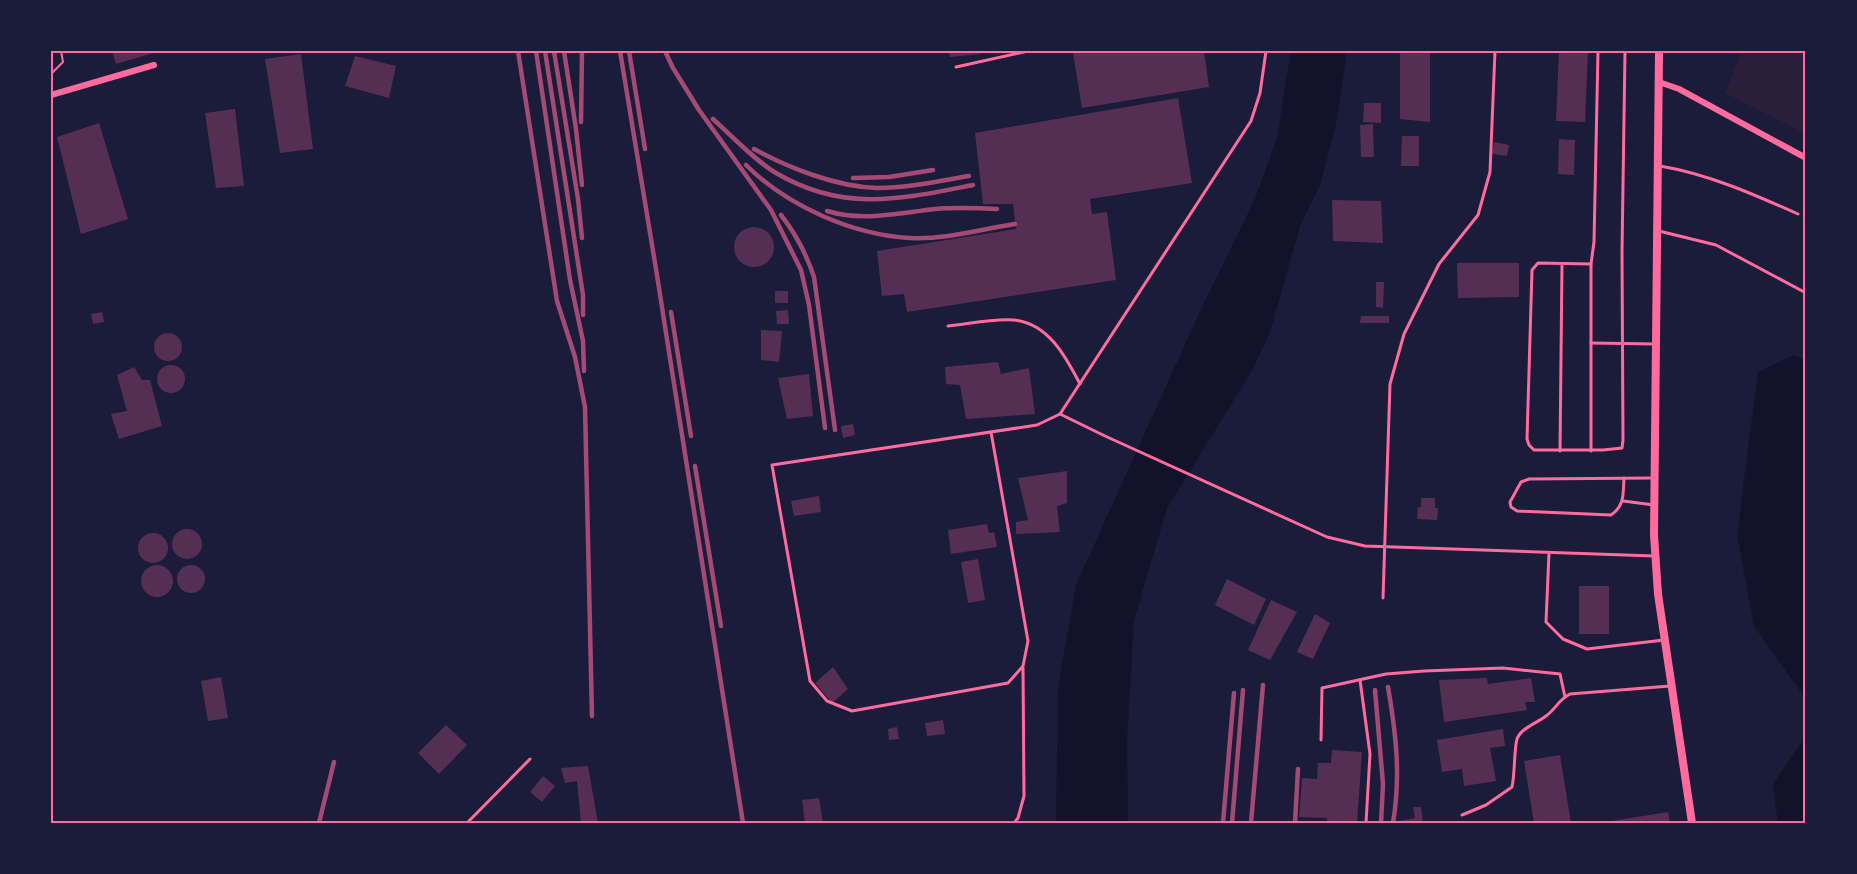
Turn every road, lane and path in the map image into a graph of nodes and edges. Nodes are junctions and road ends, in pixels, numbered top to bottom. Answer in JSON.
{"nodes":[{"id":1,"x":61,"y":51,"type":"edge"},
{"id":2,"x":1028,"y":51,"type":"edge"},
{"id":3,"x":1266,"y":51,"type":"edge"},
{"id":4,"x":1495,"y":51,"type":"edge"},
{"id":5,"x":1598,"y":51,"type":"edge"},
{"id":6,"x":1625,"y":51,"type":"edge"},
{"id":7,"x":1659,"y":51,"type":"edge"},
{"id":8,"x":154,"y":65,"type":"dead end"},
{"id":9,"x":956,"y":68,"type":"dead end"},
{"id":10,"x":51,"y":74,"type":"edge"},
{"id":11,"x":1659,"y":82,"type":"junction"},
{"id":12,"x":51,"y":95,"type":"edge"},
{"id":13,"x":1806,"y":158,"type":"edge"},
{"id":14,"x":1658,"y":166,"type":"junction"},
{"id":15,"x":1797,"y":214,"type":"dead end"},
{"id":16,"x":1657,"y":230,"type":"junction"},
{"id":17,"x":1562,"y":264,"type":"junction"},
{"id":18,"x":1591,"y":264,"type":"junction"},
{"id":19,"x":1806,"y":293,"type":"edge"},
{"id":20,"x":948,"y":326,"type":"dead end"},
{"id":21,"x":1591,"y":343,"type":"junction"},
{"id":22,"x":1623,"y":343,"type":"junction"},
{"id":23,"x":1656,"y":344,"type":"junction"},
{"id":24,"x":1080,"y":384,"type":"junction"},
{"id":25,"x":1060,"y":414,"type":"junction"},
{"id":26,"x":991,"y":432,"type":"junction"},
{"id":27,"x":1560,"y":451,"type":"junction"},
{"id":28,"x":1591,"y":451,"type":"junction"},
{"id":29,"x":1623,"y":478,"type":"junction"},
{"id":30,"x":1654,"y":478,"type":"junction"},
{"id":31,"x":1623,"y":501,"type":"junction"},
{"id":32,"x":1654,"y":505,"type":"junction"},
{"id":33,"x":1384,"y":547,"type":"junction"},
{"id":34,"x":1549,"y":553,"type":"junction"},
{"id":35,"x":1656,"y":556,"type":"junction"},
{"id":36,"x":1383,"y":598,"type":"dead end"},
{"id":37,"x":1665,"y":640,"type":"junction"},
{"id":38,"x":1023,"y":666,"type":"junction"},
{"id":39,"x":1360,"y":680,"type":"junction"},
{"id":40,"x":1671,"y":686,"type":"junction"},
{"id":41,"x":1565,"y":697,"type":"junction"},
{"id":42,"x":1321,"y":740,"type":"dead end"},
{"id":43,"x":531,"y":759,"type":"dead end"},
{"id":44,"x":1462,"y":814,"type":"dead end"},
{"id":45,"x":467,"y":823,"type":"edge"},
{"id":46,"x":1014,"y":823,"type":"edge"},
{"id":47,"x":1366,"y":823,"type":"edge"},
{"id":48,"x":1692,"y":823,"type":"edge"}],
"edges":[{"from":1,"to":10,"type":"path"},
{"from":2,"to":9,"type":"lane"},
{"from":3,"to":24,"type":"lane"},
{"from":4,"to":33,"type":"lane"},
{"from":5,"to":18,"type":"lane"},
{"from":6,"to":22,"type":"lane"},
{"from":7,"to":11,"type":"street"},
{"from":8,"to":12,"type":"street"},
{"from":11,"to":13,"type":"street"},
{"from":11,"to":14,"type":"street"},
{"from":14,"to":15,"type":"lane"},
{"from":14,"to":16,"type":"street"},
{"from":16,"to":19,"type":"lane"},
{"from":16,"to":23,"type":"street"},
{"from":17,"to":18,"type":"lane"},
{"from":17,"to":27,"type":"lane"},
{"from":17,"to":27,"type":"lane"},
{"from":18,"to":21,"type":"lane"},
{"from":20,"to":24,"type":"lane"},
{"from":21,"to":22,"type":"lane"},
{"from":21,"to":28,"type":"lane"},
{"from":22,"to":23,"type":"lane"},
{"from":22,"to":28,"type":"lane"},
{"from":23,"to":30,"type":"street"},
{"from":24,"to":25,"type":"lane"},
{"from":25,"to":26,"type":"lane"},
{"from":25,"to":33,"type":"lane"},
{"from":26,"to":38,"type":"lane"},
{"from":26,"to":38,"type":"lane"},
{"from":27,"to":28,"type":"lane"},
{"from":29,"to":30,"type":"lane"},
{"from":29,"to":31,"type":"lane"},
{"from":29,"to":31,"type":"lane"},
{"from":30,"to":32,"type":"street"},
{"from":31,"to":32,"type":"lane"},
{"from":32,"to":35,"type":"street"},
{"from":33,"to":34,"type":"lane"},
{"from":33,"to":36,"type":"lane"},
{"from":34,"to":35,"type":"lane"},
{"from":34,"to":37,"type":"lane"},
{"from":35,"to":37,"type":"street"},
{"from":37,"to":40,"type":"street"},
{"from":38,"to":46,"type":"lane"},
{"from":39,"to":41,"type":"lane"},
{"from":39,"to":42,"type":"lane"},
{"from":39,"to":47,"type":"lane"},
{"from":40,"to":41,"type":"lane"},
{"from":40,"to":48,"type":"street"},
{"from":41,"to":44,"type":"lane"},
{"from":43,"to":45,"type":"lane"}]}
